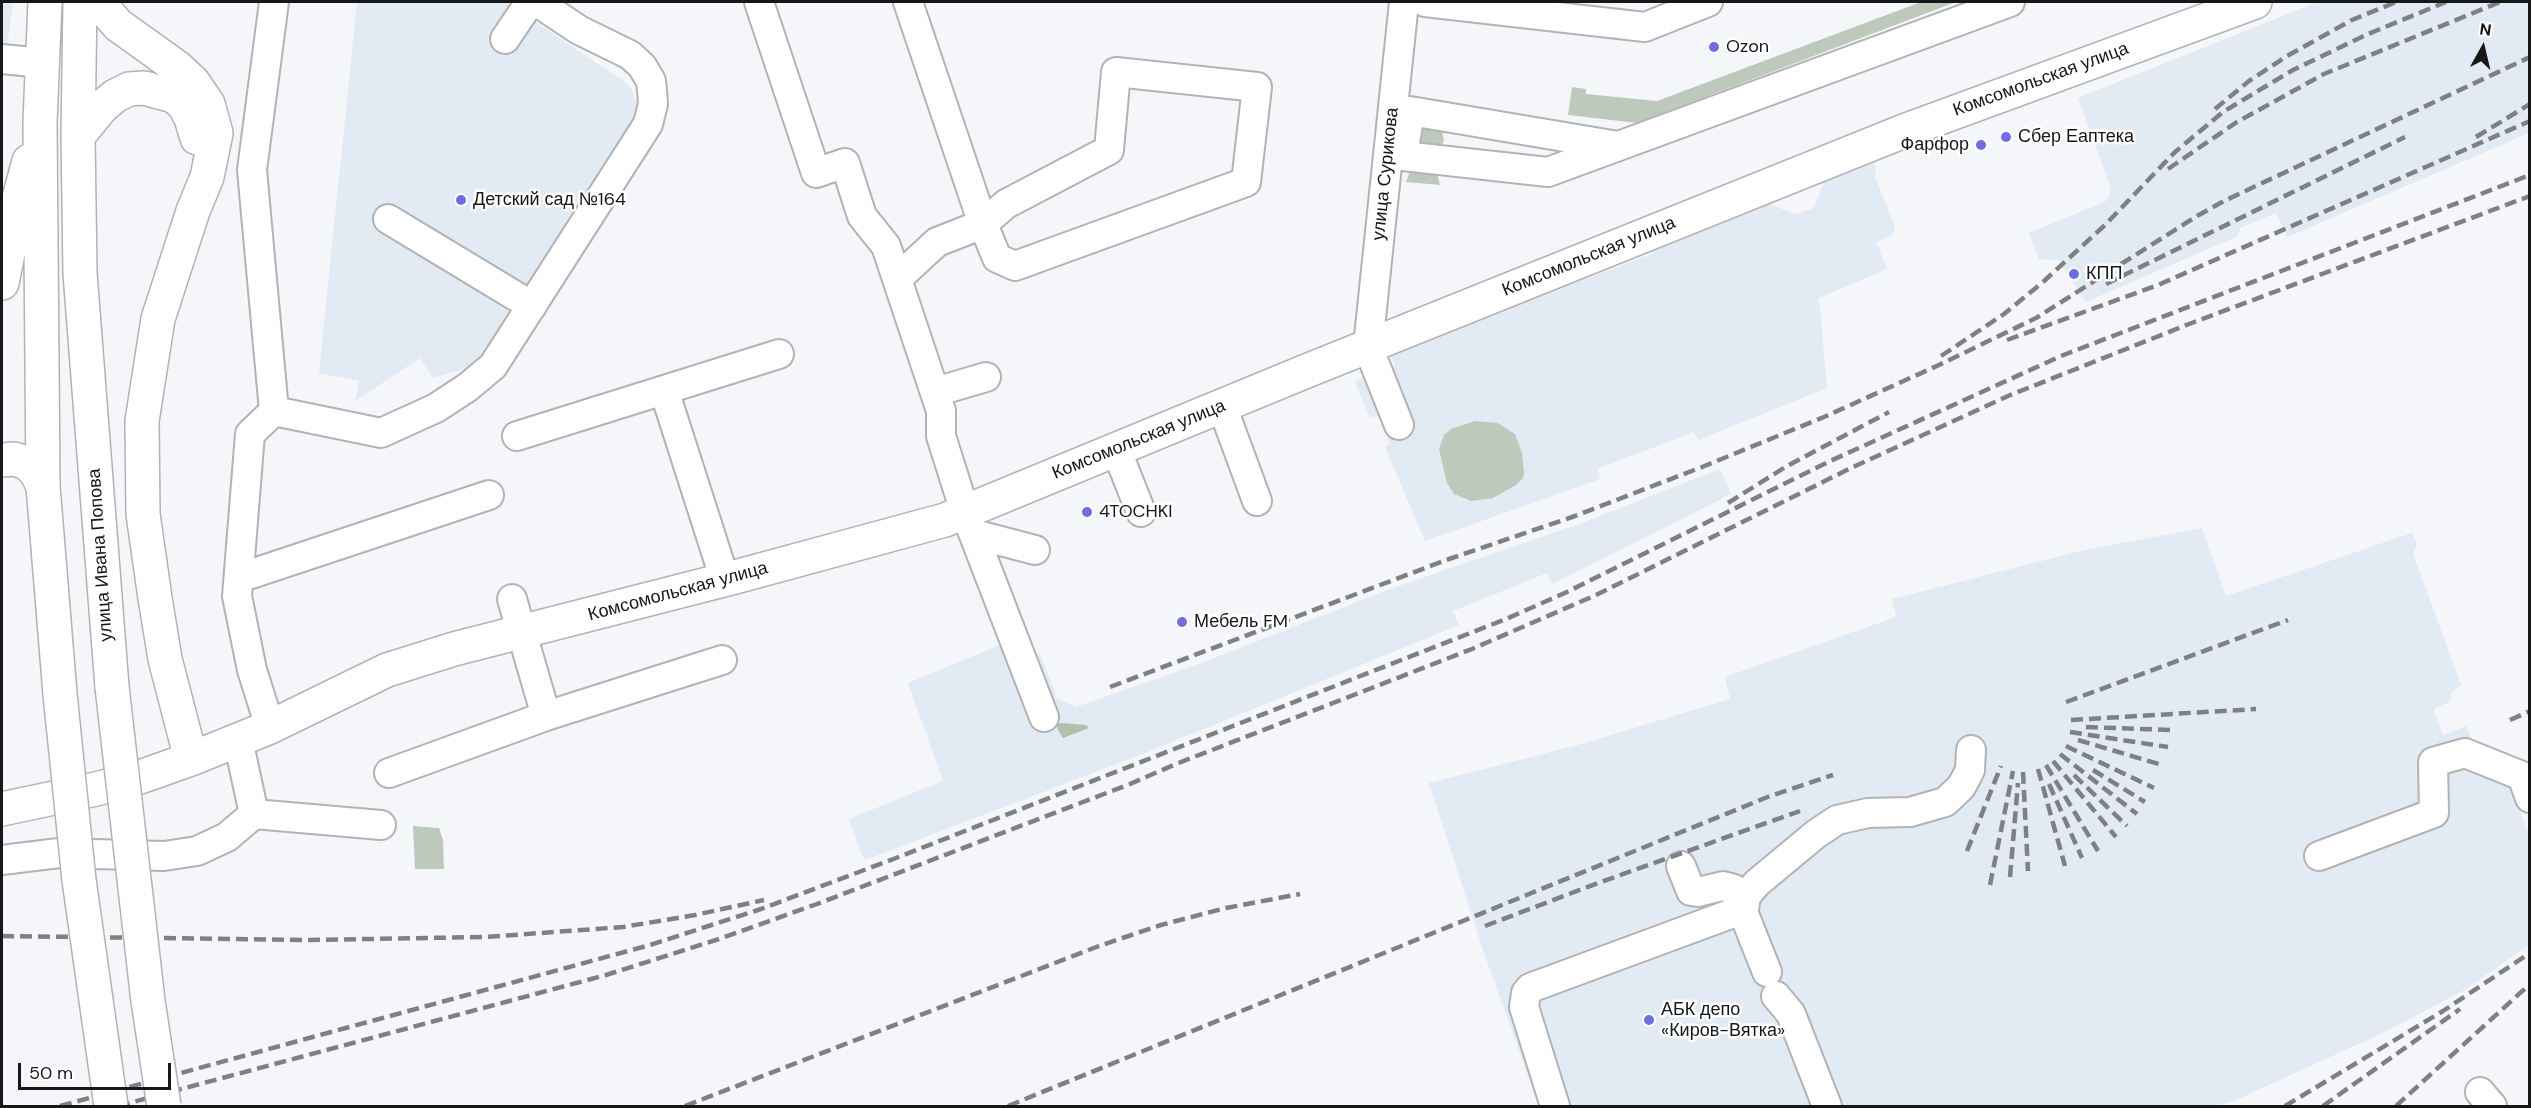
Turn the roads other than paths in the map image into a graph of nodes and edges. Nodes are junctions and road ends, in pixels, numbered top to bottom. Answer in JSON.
{"nodes":[{"id":1,"x":45,"y":2,"type":"edge"},
{"id":2,"x":80,"y":2,"type":"edge"},
{"id":3,"x":98,"y":2,"type":"edge"},
{"id":4,"x":274,"y":2,"type":"edge"},
{"id":5,"x":530,"y":2,"type":"edge"},
{"id":6,"x":537,"y":2,"type":"edge"},
{"id":7,"x":759,"y":2,"type":"edge"},
{"id":8,"x":908,"y":2,"type":"edge"},
{"id":9,"x":1404,"y":2,"type":"edge"},
{"id":10,"x":1425,"y":2,"type":"edge"},
{"id":11,"x":1708,"y":2,"type":"edge"},
{"id":12,"x":2008,"y":2,"type":"edge"},
{"id":13,"x":2245,"y":3,"type":"edge"},
{"id":14,"x":505,"y":39,"type":"dead end"},
{"id":15,"x":2,"y":59,"type":"edge"},
{"id":16,"x":43,"y":63,"type":"junction"},
{"id":17,"x":40,"y":122,"type":"junction"},
{"id":18,"x":78,"y":136,"type":"junction"},
{"id":19,"x":1618,"y":146,"type":"junction"},
{"id":20,"x":193,"y":211,"type":"junction"},
{"id":21,"x":388,"y":219,"type":"dead end"},
{"id":22,"x":983,"y":224,"type":"junction"},
{"id":23,"x":897,"y":279,"type":"junction"},
{"id":24,"x":2,"y":283,"type":"edge"},
{"id":25,"x":532,"y":306,"type":"junction"},
{"id":26,"x":1368,"y":347,"type":"junction"},
{"id":27,"x":779,"y":354,"type":"dead end"},
{"id":28,"x":986,"y":377,"type":"dead end"},
{"id":29,"x":664,"y":390,"type":"junction"},
{"id":30,"x":935,"y":392,"type":"junction"},
{"id":31,"x":1222,"y":406,"type":"junction"},
{"id":32,"x":274,"y":411,"type":"junction"},
{"id":33,"x":1399,"y":425,"type":"dead end"},
{"id":34,"x":517,"y":436,"type":"dead end"},
{"id":35,"x":1116,"y":449,"type":"junction"},
{"id":36,"x":2,"y":460,"type":"edge"},
{"id":37,"x":43,"y":486,"type":"junction"},
{"id":38,"x":489,"y":495,"type":"dead end"},
{"id":39,"x":1257,"y":501,"type":"dead end"},
{"id":40,"x":1141,"y":512,"type":"dead end"},
{"id":41,"x":969,"y":523,"type":"junction"},
{"id":42,"x":1035,"y":550,"type":"dead end"},
{"id":43,"x":239,"y":578,"type":"junction"},
{"id":44,"x":725,"y":580,"type":"junction"},
{"id":45,"x":512,"y":599,"type":"dead end"},
{"id":46,"x":521,"y":631,"type":"junction"},
{"id":47,"x":722,"y":660,"type":"dead end"},
{"id":48,"x":546,"y":716,"type":"junction"},
{"id":49,"x":1044,"y":717,"type":"dead end"},
{"id":50,"x":270,"y":727,"type":"junction"},
{"id":51,"x":238,"y":740,"type":"junction"},
{"id":52,"x":1971,"y":750,"type":"dead end"},
{"id":53,"x":191,"y":759,"type":"junction"},
{"id":54,"x":389,"y":772,"type":"dead end"},
{"id":55,"x":2529,"y":798,"type":"edge"},
{"id":56,"x":2,"y":809,"type":"edge"},
{"id":57,"x":254,"y":814,"type":"junction"},
{"id":58,"x":381,"y":825,"type":"dead end"},
{"id":59,"x":2319,"y":856,"type":"dead end"},
{"id":60,"x":2,"y":860,"type":"edge"},
{"id":61,"x":1681,"y":866,"type":"dead end"},
{"id":62,"x":1744,"y":909,"type":"junction"},
{"id":63,"x":111,"y":1107,"type":"edge"},
{"id":64,"x":164,"y":1107,"type":"edge"},
{"id":65,"x":1555,"y":1107,"type":"edge"},
{"id":66,"x":1827,"y":1107,"type":"edge"}],
"edges":[{"from":1,"to":16,"type":"main road"},
{"from":2,"to":18,"type":"main road","name":"улица Ивана Попова"},
{"from":3,"to":20,"type":"main road"},
{"from":4,"to":32,"type":"street"},
{"from":5,"to":14,"type":"street"},
{"from":6,"to":25,"type":"street"},
{"from":7,"to":23,"type":"street"},
{"from":8,"to":22,"type":"street"},
{"from":9,"to":26,"type":"street","name":"улица Сурикова"},
{"from":10,"to":11,"type":"street"},
{"from":12,"to":19,"type":"street"},
{"from":13,"to":26,"type":"main road","name":"Комсомольская улица"},
{"from":15,"to":16,"type":"street"},
{"from":16,"to":17,"type":"main road"},
{"from":17,"to":24,"type":"main road"},
{"from":17,"to":37,"type":"main road"},
{"from":18,"to":20,"type":"main road"},
{"from":18,"to":64,"type":"main road","name":"улица Ивана Попова","bridge":true},
{"from":19,"to":19,"type":"street"},
{"from":20,"to":53,"type":"main road"},
{"from":21,"to":25,"type":"street"},
{"from":22,"to":22,"type":"street"},
{"from":22,"to":23,"type":"street"},
{"from":23,"to":30,"type":"street"},
{"from":25,"to":32,"type":"street"},
{"from":26,"to":31,"type":"main road","name":"Комсомольская улица"},
{"from":26,"to":33,"type":"street"},
{"from":27,"to":29,"type":"street"},
{"from":28,"to":30,"type":"street"},
{"from":29,"to":34,"type":"street"},
{"from":29,"to":44,"type":"street"},
{"from":30,"to":41,"type":"street"},
{"from":31,"to":35,"type":"main road","name":"Комсомольская улица"},
{"from":31,"to":39,"type":"street"},
{"from":32,"to":43,"type":"street"},
{"from":35,"to":40,"type":"street"},
{"from":35,"to":41,"type":"main road","name":"Комсомольская улица"},
{"from":36,"to":37,"type":"main road"},
{"from":37,"to":63,"type":"main road","bridge":true},
{"from":38,"to":43,"type":"street"},
{"from":41,"to":42,"type":"street"},
{"from":41,"to":44,"type":"main road","name":"Комсомольская улица"},
{"from":41,"to":49,"type":"street"},
{"from":43,"to":50,"type":"street"},
{"from":44,"to":46,"type":"main road","name":"Комсомольская улица"},
{"from":45,"to":46,"type":"street"},
{"from":46,"to":48,"type":"street"},
{"from":46,"to":50,"type":"main road","name":"Комсомольская улица"},
{"from":47,"to":48,"type":"street"},
{"from":48,"to":54,"type":"street"},
{"from":50,"to":51,"type":"main road","name":"Комсомольская улица"},
{"from":51,"to":53,"type":"main road","name":"Комсомольская улица"},
{"from":51,"to":57,"type":"street"},
{"from":52,"to":62,"type":"street"},
{"from":53,"to":56,"type":"main road","name":"Комсомольская улица"},
{"from":55,"to":59,"type":"street"},
{"from":57,"to":58,"type":"street"},
{"from":57,"to":60,"type":"street"},
{"from":61,"to":62,"type":"street"},
{"from":62,"to":65,"type":"street"},
{"from":62,"to":66,"type":"street"}]}
